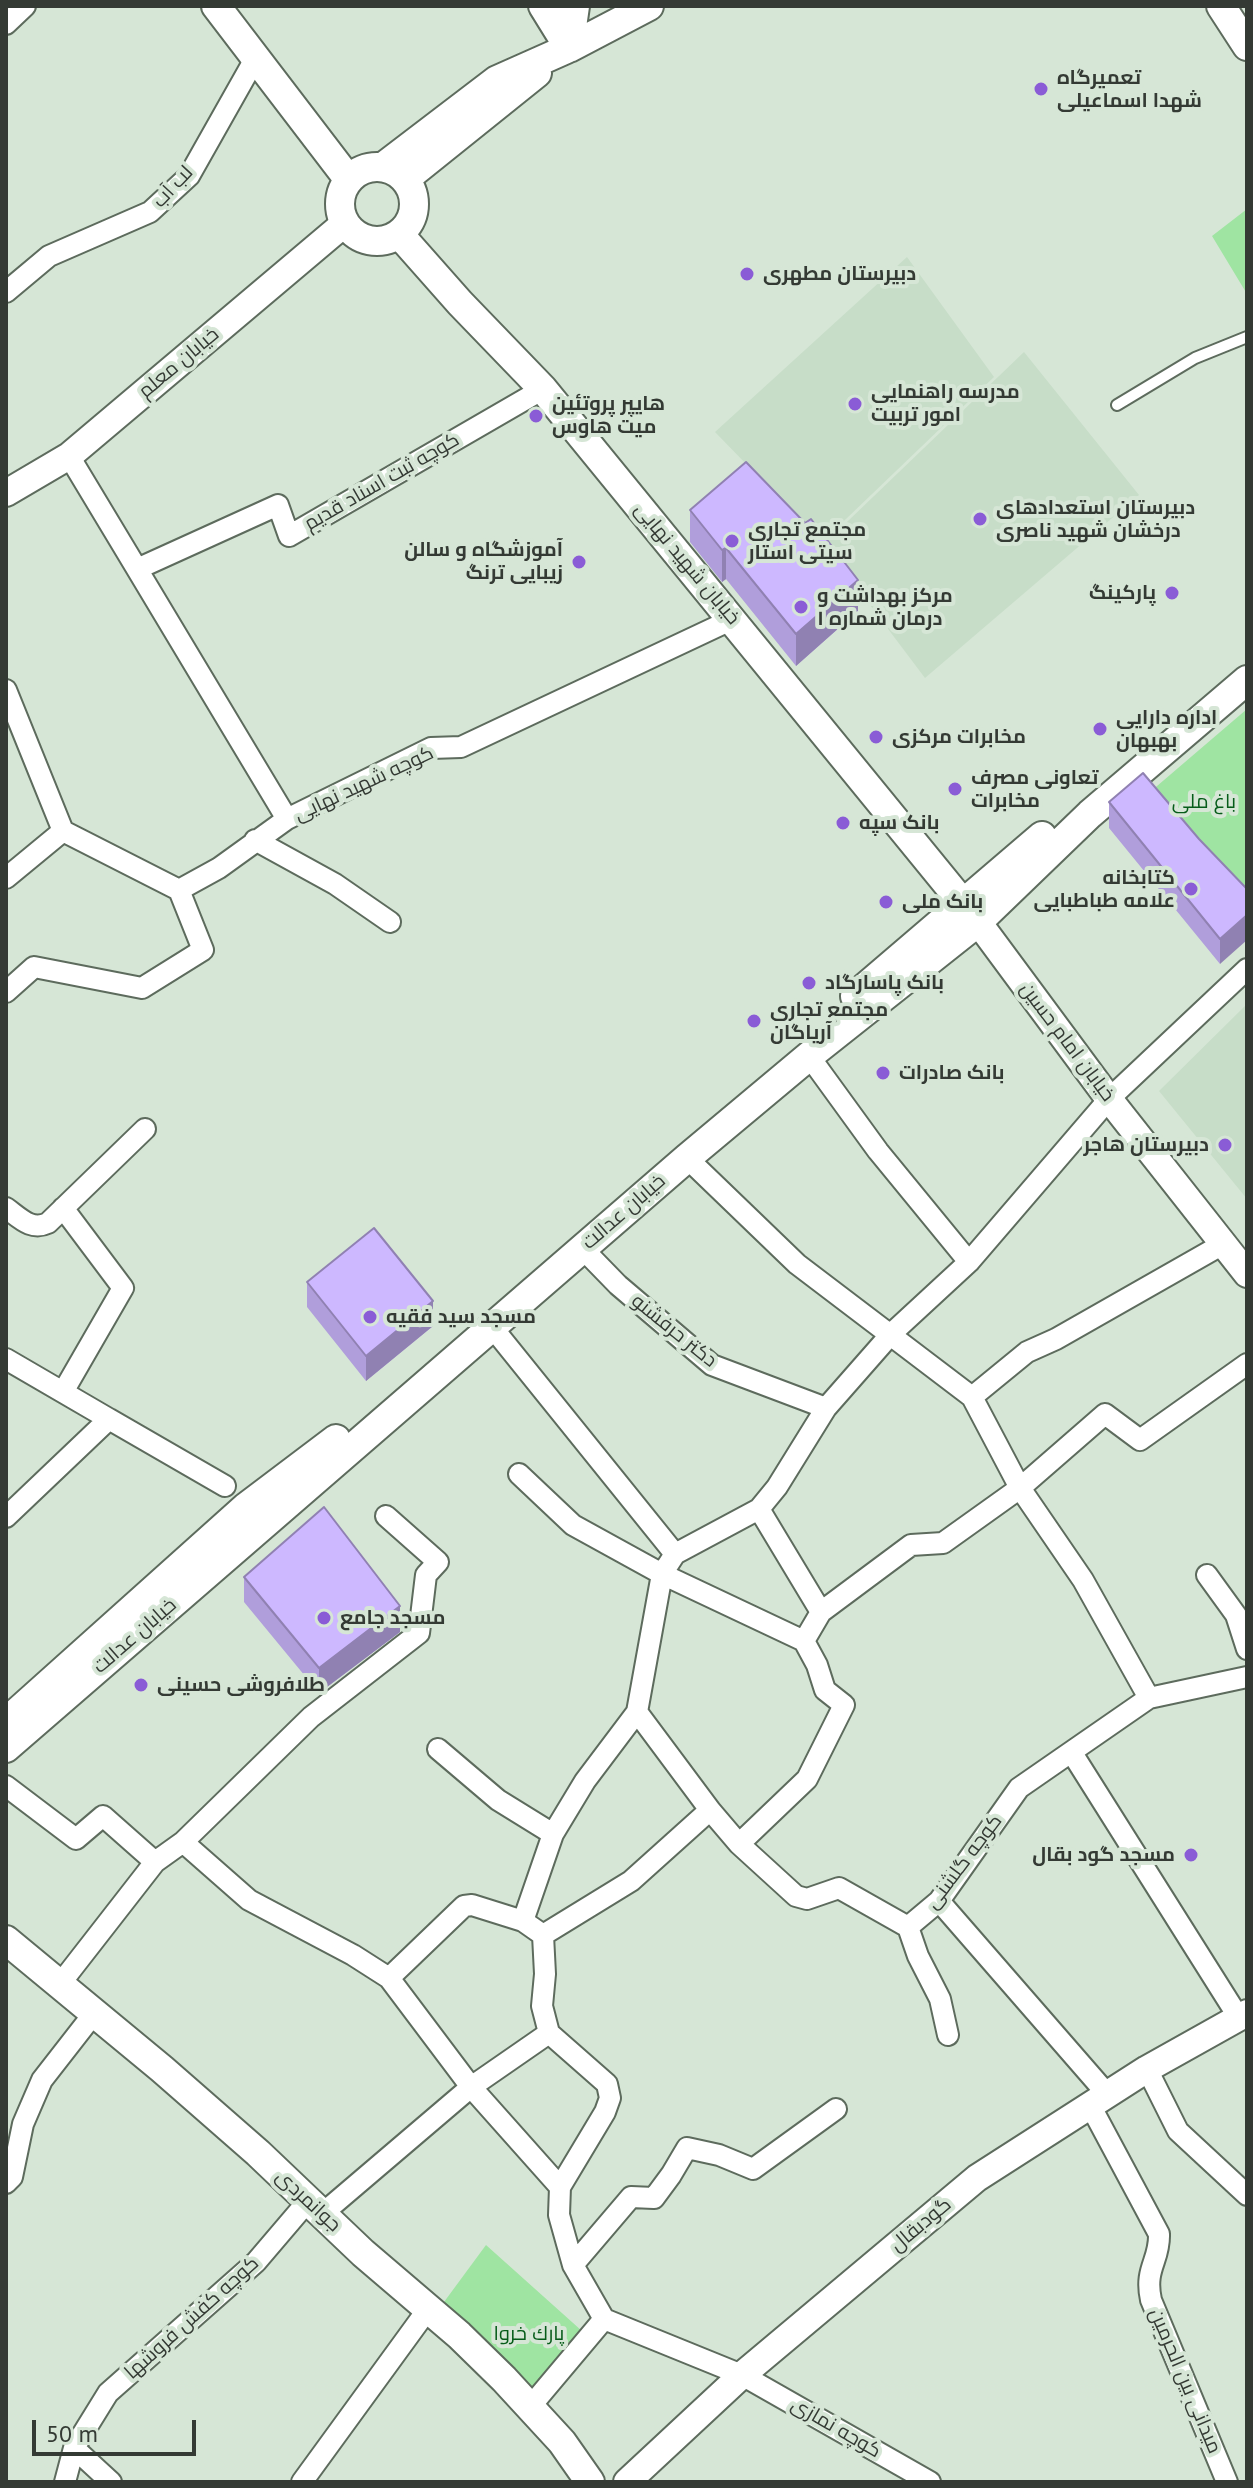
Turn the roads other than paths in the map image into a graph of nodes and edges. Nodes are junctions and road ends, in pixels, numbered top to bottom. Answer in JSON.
{"nodes":[{"id":1,"x":25,"y":6,"type":"edge"},
{"id":2,"x":216,"y":6,"type":"edge"},
{"id":3,"x":543,"y":6,"type":"edge"},
{"id":4,"x":575,"y":6,"type":"edge"},
{"id":5,"x":649,"y":6,"type":"edge"},
{"id":6,"x":1221,"y":6,"type":"edge"},
{"id":7,"x":6,"y":24,"type":"edge"},
{"id":8,"x":1247,"y":46,"type":"edge"},
{"id":9,"x":569,"y":48,"type":"junction"},
{"id":10,"x":255,"y":59,"type":"junction"},
{"id":11,"x":394,"y":173,"type":"junction"},
{"id":12,"x":349,"y":180,"type":"junction"},
{"id":13,"x":345,"y":223,"type":"junction"},
{"id":14,"x":399,"y":234,"type":"junction"},
{"id":15,"x":6,"y":292,"type":"edge"},
{"id":16,"x":1247,"y":337,"type":"edge"},
{"id":17,"x":543,"y":389,"type":"junction"},
{"id":18,"x":1117,"y":405,"type":"dead end"},
{"id":19,"x":69,"y":456,"type":"junction"},
{"id":20,"x":6,"y":493,"type":"edge"},
{"id":21,"x":137,"y":569,"type":"junction"},
{"id":22,"x":733,"y":619,"type":"junction"},
{"id":23,"x":1247,"y":662,"type":"edge"},
{"id":24,"x":1247,"y":680,"type":"edge"},
{"id":25,"x":6,"y":690,"type":"edge"},
{"id":26,"x":287,"y":819,"type":"junction"},
{"id":27,"x":63,"y":831,"type":"junction"},
{"id":28,"x":255,"y":840,"type":"junction"},
{"id":29,"x":6,"y":878,"type":"edge"},
{"id":30,"x":179,"y":890,"type":"junction"},
{"id":31,"x":971,"y":912,"type":"junction"},
{"id":32,"x":390,"y":922,"type":"dead end"},
{"id":33,"x":1247,"y":969,"type":"edge"},
{"id":34,"x":6,"y":992,"type":"edge"},
{"id":35,"x":809,"y":1056,"type":"junction"},
{"id":36,"x":1109,"y":1099,"type":"junction"},
{"id":37,"x":145,"y":1129,"type":"dead end"},
{"id":38,"x":687,"y":1158,"type":"junction"},
{"id":39,"x":6,"y":1208,"type":"edge"},
{"id":40,"x":63,"y":1208,"type":"junction"},
{"id":41,"x":1223,"y":1244,"type":"junction"},
{"id":42,"x":582,"y":1248,"type":"junction"},
{"id":43,"x":969,"y":1262,"type":"junction"},
{"id":44,"x":1247,"y":1274,"type":"edge"},
{"id":45,"x":492,"y":1327,"type":"junction"},
{"id":46,"x":891,"y":1334,"type":"junction"},
{"id":47,"x":6,"y":1359,"type":"edge"},
{"id":48,"x":1247,"y":1364,"type":"edge"},
{"id":49,"x":63,"y":1392,"type":"junction"},
{"id":50,"x":972,"y":1397,"type":"junction"},
{"id":51,"x":826,"y":1408,"type":"junction"},
{"id":52,"x":109,"y":1419,"type":"junction"},
{"id":53,"x":519,"y":1474,"type":"dead end"},
{"id":54,"x":225,"y":1486,"type":"dead end"},
{"id":55,"x":1020,"y":1488,"type":"junction"},
{"id":56,"x":759,"y":1509,"type":"junction"},
{"id":57,"x":386,"y":1516,"type":"dead end"},
{"id":58,"x":6,"y":1517,"type":"edge"},
{"id":59,"x":675,"y":1554,"type":"junction"},
{"id":60,"x":662,"y":1574,"type":"junction"},
{"id":61,"x":1207,"y":1575,"type":"dead end"},
{"id":62,"x":821,"y":1612,"type":"junction"},
{"id":63,"x":804,"y":1641,"type":"junction"},
{"id":64,"x":1247,"y":1649,"type":"edge"},
{"id":65,"x":1247,"y":1677,"type":"edge"},
{"id":66,"x":1149,"y":1698,"type":"junction"},
{"id":67,"x":637,"y":1712,"type":"junction"},
{"id":68,"x":6,"y":1722,"type":"edge"},
{"id":69,"x":6,"y":1748,"type":"edge"},
{"id":70,"x":438,"y":1749,"type":"dead end"},
{"id":71,"x":1072,"y":1753,"type":"junction"},
{"id":72,"x":6,"y":1786,"type":"edge"},
{"id":73,"x":710,"y":1810,"type":"junction"},
{"id":74,"x":553,"y":1834,"type":"junction"},
{"id":75,"x":183,"y":1842,"type":"junction"},
{"id":76,"x":739,"y":1844,"type":"junction"},
{"id":77,"x":155,"y":1862,"type":"junction"},
{"id":78,"x":939,"y":1901,"type":"junction"},
{"id":79,"x":523,"y":1921,"type":"junction"},
{"id":80,"x":908,"y":1927,"type":"junction"},
{"id":81,"x":543,"y":1935,"type":"junction"},
{"id":82,"x":6,"y":1940,"type":"edge"},
{"id":83,"x":389,"y":1978,"type":"junction"},
{"id":84,"x":60,"y":1984,"type":"junction"},
{"id":85,"x":95,"y":2012,"type":"junction"},
{"id":86,"x":1243,"y":2015,"type":"edge"},
{"id":87,"x":549,"y":2033,"type":"junction"},
{"id":88,"x":948,"y":2035,"type":"dead end"},
{"id":89,"x":1147,"y":2069,"type":"junction"},
{"id":90,"x":471,"y":2087,"type":"junction"},
{"id":91,"x":1099,"y":2100,"type":"junction"},
{"id":92,"x":836,"y":2109,"type":"dead end"},
{"id":93,"x":6,"y":2183,"type":"edge"},
{"id":94,"x":560,"y":2187,"type":"junction"},
{"id":95,"x":1247,"y":2195,"type":"edge"},
{"id":96,"x":315,"y":2208,"type":"junction"},
{"id":97,"x":573,"y":2265,"type":"junction"},
{"id":98,"x":428,"y":2309,"type":"junction"},
{"id":99,"x":604,"y":2319,"type":"junction"},
{"id":100,"x":742,"y":2375,"type":"junction"},
{"id":101,"x":530,"y":2407,"type":"junction"},
{"id":102,"x":74,"y":2448,"type":"junction"},
{"id":103,"x":65,"y":2482,"type":"edge"},
{"id":104,"x":111,"y":2482,"type":"edge"},
{"id":105,"x":302,"y":2482,"type":"edge"},
{"id":106,"x":590,"y":2482,"type":"edge"},
{"id":107,"x":627,"y":2482,"type":"edge"},
{"id":108,"x":930,"y":2482,"type":"edge"},
{"id":109,"x":1227,"y":2482,"type":"edge"}],
"edges":[{"from":1,"to":7,"type":"street"},
{"from":2,"to":10,"type":"main road"},
{"from":3,"to":9,"type":"main road"},
{"from":4,"to":9,"type":"main road"},
{"from":5,"to":9,"type":"main road"},
{"from":6,"to":8,"type":"main road"},
{"from":9,"to":11,"type":"main road"},
{"from":10,"to":12,"type":"main road"},
{"from":10,"to":15,"type":"street","name":"لب آب"},
{"from":11,"to":12,"type":"main road"},
{"from":11,"to":14,"type":"main road"},
{"from":12,"to":13,"type":"main road"},
{"from":13,"to":14,"type":"main road"},
{"from":13,"to":19,"type":"street","name":"خیابان معلم"},
{"from":14,"to":17,"type":"main road","name":"خیابان شهید نهایی"},
{"from":16,"to":18,"type":"lane"},
{"from":17,"to":21,"type":"street","name":"کوچه ثبت اسناد قدیم"},
{"from":17,"to":22,"type":"main road","name":"خیابان شهید نهایی"},
{"from":19,"to":20,"type":"street","name":"خیابان معلم"},
{"from":19,"to":21,"type":"street"},
{"from":21,"to":26,"type":"street"},
{"from":22,"to":26,"type":"street","name":"کوچه شهید نهایی"},
{"from":22,"to":31,"type":"main road","name":"خیابان شهید نهایی"},
{"from":23,"to":31,"type":"main road","name":"خیابان عدالت"},
{"from":24,"to":31,"type":"main road","name":"خیابان عدالت"},
{"from":25,"to":27,"type":"street"},
{"from":26,"to":28,"type":"street","name":"کوچه شهید نهایی"},
{"from":27,"to":29,"type":"street"},
{"from":27,"to":30,"type":"street"},
{"from":28,"to":30,"type":"street","name":"کوچه شهید نهایی"},
{"from":28,"to":32,"type":"street"},
{"from":30,"to":34,"type":"street"},
{"from":31,"to":35,"type":"main road","name":"خیابان عدالت"},
{"from":31,"to":36,"type":"street","name":"خیابان امام حسین"},
{"from":31,"to":68,"type":"main road","name":"خیابان عدالت"},
{"from":33,"to":36,"type":"street"},
{"from":35,"to":38,"type":"main road","name":"خیابان عدالت"},
{"from":35,"to":43,"type":"street"},
{"from":36,"to":41,"type":"street","name":"خیابان امام حسین"},
{"from":36,"to":43,"type":"street"},
{"from":37,"to":40,"type":"street"},
{"from":38,"to":42,"type":"main road","name":"خیابان عدالت"},
{"from":38,"to":46,"type":"street"},
{"from":39,"to":40,"type":"street"},
{"from":40,"to":49,"type":"street"},
{"from":41,"to":44,"type":"street","name":"خیابان امام حسین"},
{"from":41,"to":50,"type":"street"},
{"from":42,"to":45,"type":"main road","name":"خیابان عدالت"},
{"from":42,"to":51,"type":"street","name":"دکتر حرفشنو"},
{"from":43,"to":46,"type":"street"},
{"from":45,"to":59,"type":"street"},
{"from":45,"to":69,"type":"main road","name":"خیابان عدالت"},
{"from":46,"to":50,"type":"street"},
{"from":46,"to":51,"type":"street"},
{"from":47,"to":49,"type":"street"},
{"from":48,"to":55,"type":"street"},
{"from":49,"to":52,"type":"street"},
{"from":50,"to":55,"type":"street"},
{"from":51,"to":56,"type":"street"},
{"from":52,"to":54,"type":"street"},
{"from":52,"to":58,"type":"street"},
{"from":53,"to":60,"type":"street"},
{"from":55,"to":62,"type":"street"},
{"from":55,"to":66,"type":"street"},
{"from":56,"to":59,"type":"street"},
{"from":56,"to":62,"type":"street"},
{"from":57,"to":75,"type":"street"},
{"from":59,"to":60,"type":"street"},
{"from":60,"to":63,"type":"street"},
{"from":60,"to":67,"type":"street"},
{"from":61,"to":64,"type":"street"},
{"from":62,"to":63,"type":"street"},
{"from":63,"to":76,"type":"street"},
{"from":65,"to":66,"type":"street","name":"کوچه گلشنی"},
{"from":66,"to":71,"type":"street","name":"کوچه گلشنی"},
{"from":67,"to":73,"type":"street","name":"کوچه گلشنی"},
{"from":67,"to":74,"type":"street"},
{"from":70,"to":74,"type":"street"},
{"from":71,"to":78,"type":"street","name":"کوچه گلشنی"},
{"from":71,"to":86,"type":"street"},
{"from":72,"to":77,"type":"street"},
{"from":73,"to":76,"type":"street","name":"کوچه گلشنی"},
{"from":73,"to":81,"type":"street"},
{"from":74,"to":79,"type":"street"},
{"from":75,"to":77,"type":"street"},
{"from":75,"to":83,"type":"street"},
{"from":76,"to":80,"type":"street","name":"کوچه گلشنی"},
{"from":77,"to":84,"type":"street"},
{"from":78,"to":80,"type":"street","name":"کوچه گلشنی"},
{"from":78,"to":91,"type":"street","name":"میدانی بین الحرمین"},
{"from":79,"to":81,"type":"street"},
{"from":79,"to":83,"type":"street"},
{"from":80,"to":88,"type":"street"},
{"from":81,"to":87,"type":"street"},
{"from":82,"to":84,"type":"main road","name":"جوانمردی"},
{"from":83,"to":90,"type":"street"},
{"from":84,"to":85,"type":"main road","name":"جوانمردی"},
{"from":85,"to":93,"type":"street"},
{"from":85,"to":96,"type":"main road","name":"جوانمردی"},
{"from":86,"to":89,"type":"street","name":"گودبقال"},
{"from":87,"to":90,"type":"street","name":"کوچه کفش فروشها"},
{"from":87,"to":94,"type":"street"},
{"from":89,"to":91,"type":"street","name":"گودبقال"},
{"from":89,"to":95,"type":"street"},
{"from":90,"to":94,"type":"street"},
{"from":90,"to":96,"type":"street","name":"کوچه کفش فروشها"},
{"from":91,"to":100,"type":"street","name":"گودبقال"},
{"from":91,"to":109,"type":"street","name":"میدانی بین الحرمین"},
{"from":92,"to":97,"type":"street"},
{"from":94,"to":97,"type":"street"},
{"from":96,"to":98,"type":"main road","name":"جوانمردی"},
{"from":96,"to":102,"type":"street","name":"کوچه کفش فروشها"},
{"from":97,"to":99,"type":"street"},
{"from":98,"to":101,"type":"main road","name":"جوانمردی"},
{"from":98,"to":105,"type":"street"},
{"from":99,"to":100,"type":"street","name":"کوچه نمازی"},
{"from":99,"to":101,"type":"street"},
{"from":100,"to":107,"type":"street","name":"گودبقال"},
{"from":100,"to":108,"type":"street","name":"کوچه نمازی"},
{"from":101,"to":106,"type":"main road","name":"جوانمردی"},
{"from":102,"to":103,"type":"street","name":"کوچه کفش فروشها"},
{"from":102,"to":104,"type":"street"}]}
